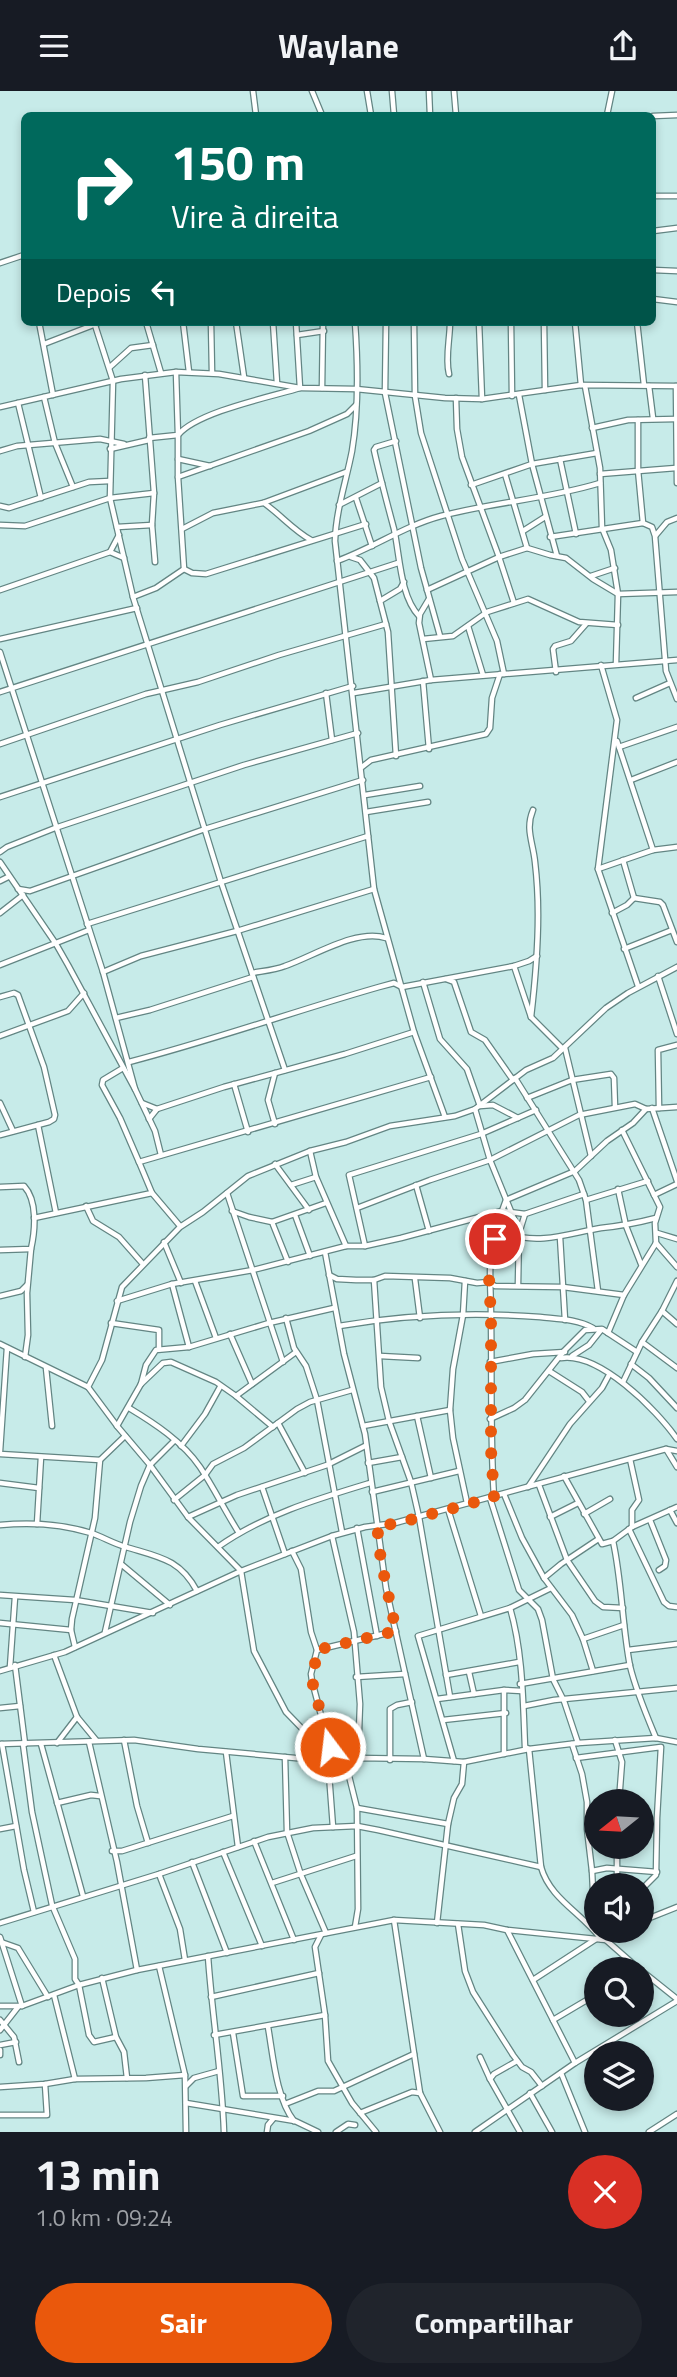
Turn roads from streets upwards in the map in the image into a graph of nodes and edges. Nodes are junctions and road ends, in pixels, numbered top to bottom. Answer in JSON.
{"nodes":[{"id":1,"x":253,"y":91,"type":"edge"},
{"id":2,"x":312,"y":91,"type":"edge"},
{"id":3,"x":367,"y":91,"type":"edge"},
{"id":4,"x":392,"y":91,"type":"edge"},
{"id":5,"x":429,"y":91,"type":"edge"},
{"id":6,"x":454,"y":91,"type":"edge"},
{"id":7,"x":612,"y":91,"type":"edge"},
{"id":8,"x":256,"y":112,"type":"edge"},
{"id":9,"x":320,"y":112,"type":"edge"},
{"id":10,"x":370,"y":112,"type":"edge"},
{"id":11,"x":394,"y":112,"type":"edge"},
{"id":12,"x":430,"y":112,"type":"edge"},
{"id":13,"x":456,"y":112,"type":"edge"},
{"id":14,"x":608,"y":112,"type":"edge"},
{"id":15,"x":677,"y":115,"type":"edge"},
{"id":16,"x":656,"y":116,"type":"edge"},
{"id":17,"x":656,"y":196,"type":"edge"},
{"id":18,"x":677,"y":196,"type":"edge"},
{"id":19,"x":677,"y":228,"type":"edge"},
{"id":20,"x":656,"y":231,"type":"edge"},
{"id":21,"x":21,"y":256,"type":"edge"},
{"id":22,"x":0,"y":263,"type":"edge"},
{"id":23,"x":656,"y":270,"type":"edge"},
{"id":24,"x":677,"y":271,"type":"edge"},
{"id":25,"x":656,"y":299,"type":"edge"},
{"id":26,"x":677,"y":302,"type":"edge"},
{"id":27,"x":40,"y":326,"type":"edge"},
{"id":28,"x":89,"y":326,"type":"edge"},
{"id":29,"x":98,"y":326,"type":"edge"},
{"id":30,"x":147,"y":326,"type":"edge"},
{"id":31,"x":183,"y":326,"type":"edge"},
{"id":32,"x":211,"y":326,"type":"edge"},
{"id":33,"x":237,"y":326,"type":"edge"},
{"id":34,"x":273,"y":326,"type":"edge"},
{"id":35,"x":296,"y":326,"type":"edge"},
{"id":36,"x":323,"y":326,"type":"edge"},
{"id":37,"x":355,"y":326,"type":"edge"},
{"id":38,"x":386,"y":326,"type":"edge"},
{"id":39,"x":414,"y":326,"type":"edge"},
{"id":40,"x":450,"y":326,"type":"edge"},
{"id":41,"x":479,"y":326,"type":"edge"},
{"id":42,"x":511,"y":326,"type":"edge"},
{"id":43,"x":544,"y":326,"type":"edge"},
{"id":44,"x":576,"y":326,"type":"edge"},
{"id":45,"x":638,"y":326,"type":"edge"},
{"id":46,"x":324,"y":331,"type":"junction"},
{"id":47,"x":297,"y":335,"type":"junction"},
{"id":48,"x":44,"y":344,"type":"junction"},
{"id":49,"x":153,"y":345,"type":"junction"},
{"id":50,"x":109,"y":368,"type":"junction"},
{"id":51,"x":176,"y":372,"type":"junction"},
{"id":52,"x":189,"y":372,"type":"junction"},
{"id":53,"x":161,"y":373,"type":"junction"},
{"id":54,"x":212,"y":373,"type":"junction"},
{"id":55,"x":449,"y":374,"type":"dead end"},
{"id":56,"x":145,"y":375,"type":"junction"},
{"id":57,"x":244,"y":377,"type":"junction"},
{"id":58,"x":113,"y":381,"type":"junction"},
{"id":59,"x":277,"y":383,"type":"junction"},
{"id":60,"x":646,"y":385,"type":"junction"},
{"id":61,"x":583,"y":386,"type":"junction"},
{"id":62,"x":677,"y":386,"type":"edge"},
{"id":63,"x":300,"y":388,"type":"junction"},
{"id":64,"x":322,"y":388,"type":"junction"},
{"id":65,"x":356,"y":390,"type":"junction"},
{"id":66,"x":545,"y":390,"type":"junction"},
{"id":67,"x":386,"y":393,"type":"junction"},
{"id":68,"x":53,"y":395,"type":"junction"},
{"id":69,"x":512,"y":395,"type":"junction"},
{"id":70,"x":519,"y":395,"type":"junction"},
{"id":71,"x":415,"y":396,"type":"junction"},
{"id":72,"x":44,"y":397,"type":"junction"},
{"id":73,"x":456,"y":398,"type":"junction"},
{"id":74,"x":482,"y":398,"type":"junction"},
{"id":75,"x":18,"y":403,"type":"junction"},
{"id":76,"x":356,"y":405,"type":"junction"},
{"id":77,"x":0,"y":407,"type":"edge"},
{"id":78,"x":653,"y":418,"type":"junction"},
{"id":79,"x":676,"y":419,"type":"edge"},
{"id":80,"x":638,"y":420,"type":"junction"},
{"id":81,"x":592,"y":428,"type":"junction"},
{"id":82,"x":178,"y":435,"type":"junction"},
{"id":83,"x":149,"y":439,"type":"junction"},
{"id":84,"x":110,"y":441,"type":"junction"},
{"id":85,"x":396,"y":441,"type":"junction"},
{"id":86,"x":55,"y":443,"type":"junction"},
{"id":87,"x":124,"y":444,"type":"junction"},
{"id":88,"x":28,"y":445,"type":"junction"},
{"id":89,"x":110,"y":449,"type":"junction"},
{"id":90,"x":0,"y":451,"type":"edge"},
{"id":91,"x":597,"y":453,"type":"junction"},
{"id":92,"x":178,"y":459,"type":"junction"},
{"id":93,"x":560,"y":459,"type":"junction"},
{"id":94,"x":532,"y":464,"type":"junction"},
{"id":95,"x":211,"y":466,"type":"junction"},
{"id":96,"x":676,"y":468,"type":"edge"},
{"id":97,"x":638,"y":470,"type":"junction"},
{"id":98,"x":346,"y":472,"type":"junction"},
{"id":99,"x":505,"y":474,"type":"junction"},
{"id":100,"x":600,"y":474,"type":"junction"},
{"id":101,"x":178,"y":477,"type":"junction"},
{"id":102,"x":110,"y":481,"type":"junction"},
{"id":103,"x":382,"y":483,"type":"junction"},
{"id":104,"x":600,"y":483,"type":"junction"},
{"id":105,"x":677,"y":483,"type":"edge"},
{"id":106,"x":471,"y":485,"type":"junction"},
{"id":107,"x":73,"y":487,"type":"junction"},
{"id":108,"x":568,"y":491,"type":"junction"},
{"id":109,"x":154,"y":493,"type":"junction"},
{"id":110,"x":41,"y":498,"type":"junction"},
{"id":111,"x":110,"y":498,"type":"junction"},
{"id":112,"x":356,"y":498,"type":"junction"},
{"id":113,"x":540,"y":498,"type":"junction"},
{"id":114,"x":263,"y":503,"type":"junction"},
{"id":115,"x":515,"y":503,"type":"junction"},
{"id":116,"x":0,"y":506,"type":"edge"},
{"id":117,"x":339,"y":506,"type":"junction"},
{"id":118,"x":481,"y":507,"type":"junction"},
{"id":119,"x":447,"y":515,"type":"junction"},
{"id":120,"x":545,"y":517,"type":"junction"},
{"id":121,"x":677,"y":518,"type":"edge"},
{"id":122,"x":180,"y":519,"type":"junction"},
{"id":123,"x":667,"y":522,"type":"junction"},
{"id":124,"x":190,"y":523,"type":"junction"},
{"id":125,"x":643,"y":523,"type":"junction"},
{"id":126,"x":366,"y":524,"type":"junction"},
{"id":127,"x":0,"y":525,"type":"edge"},
{"id":128,"x":152,"y":525,"type":"junction"},
{"id":129,"x":413,"y":526,"type":"junction"},
{"id":130,"x":117,"y":527,"type":"junction"},
{"id":131,"x":652,"y":527,"type":"junction"},
{"id":132,"x":602,"y":528,"type":"junction"},
{"id":133,"x":181,"y":530,"type":"junction"},
{"id":134,"x":522,"y":531,"type":"junction"},
{"id":135,"x":336,"y":533,"type":"junction"},
{"id":136,"x":395,"y":533,"type":"junction"},
{"id":137,"x":576,"y":534,"type":"junction"},
{"id":138,"x":118,"y":535,"type":"junction"},
{"id":139,"x":655,"y":535,"type":"junction"},
{"id":140,"x":551,"y":537,"type":"junction"},
{"id":141,"x":311,"y":540,"type":"junction"},
{"id":142,"x":372,"y":546,"type":"junction"},
{"id":143,"x":527,"y":548,"type":"junction"},
{"id":144,"x":110,"y":552,"type":"junction"},
{"id":145,"x":361,"y":552,"type":"junction"},
{"id":146,"x":349,"y":557,"type":"junction"},
{"id":147,"x":499,"y":557,"type":"junction"},
{"id":148,"x":557,"y":557,"type":"junction"},
{"id":149,"x":124,"y":558,"type":"junction"},
{"id":150,"x":360,"y":560,"type":"junction"},
{"id":151,"x":337,"y":561,"type":"junction"},
{"id":152,"x":155,"y":562,"type":"dead end"},
{"id":153,"x":398,"y":563,"type":"junction"},
{"id":154,"x":615,"y":568,"type":"junction"},
{"id":155,"x":184,"y":569,"type":"junction"},
{"id":156,"x":468,"y":571,"type":"junction"},
{"id":157,"x":369,"y":573,"type":"junction"},
{"id":158,"x":590,"y":576,"type":"junction"},
{"id":159,"x":404,"y":581,"type":"junction"},
{"id":160,"x":339,"y":582,"type":"junction"},
{"id":161,"x":400,"y":589,"type":"junction"},
{"id":162,"x":0,"y":590,"type":"edge"},
{"id":163,"x":427,"y":591,"type":"junction"},
{"id":164,"x":407,"y":592,"type":"junction"},
{"id":165,"x":677,"y":592,"type":"edge"},
{"id":166,"x":618,"y":594,"type":"junction"},
{"id":167,"x":660,"y":594,"type":"junction"},
{"id":168,"x":133,"y":597,"type":"junction"},
{"id":169,"x":429,"y":599,"type":"junction"},
{"id":170,"x":380,"y":601,"type":"junction"},
{"id":171,"x":514,"y":603,"type":"junction"},
{"id":172,"x":137,"y":607,"type":"junction"},
{"id":173,"x":486,"y":613,"type":"junction"},
{"id":174,"x":419,"y":616,"type":"junction"},
{"id":175,"x":386,"y":624,"type":"junction"},
{"id":176,"x":586,"y":624,"type":"junction"},
{"id":177,"x":468,"y":625,"type":"junction"},
{"id":178,"x":618,"y":625,"type":"junction"},
{"id":179,"x":346,"y":636,"type":"junction"},
{"id":180,"x":440,"y":636,"type":"junction"},
{"id":181,"x":0,"y":639,"type":"edge"},
{"id":182,"x":423,"y":639,"type":"junction"},
{"id":183,"x":148,"y":643,"type":"junction"},
{"id":184,"x":0,"y":652,"type":"edge"},
{"id":185,"x":677,"y":660,"type":"edge"},
{"id":186,"x":665,"y":661,"type":"junction"},
{"id":187,"x":616,"y":664,"type":"junction"},
{"id":188,"x":601,"y":665,"type":"junction"},
{"id":189,"x":555,"y":671,"type":"junction"},
{"id":190,"x":502,"y":674,"type":"junction"},
{"id":191,"x":483,"y":675,"type":"junction"},
{"id":192,"x":431,"y":680,"type":"junction"},
{"id":193,"x":423,"y":681,"type":"junction"},
{"id":194,"x":670,"y":683,"type":"junction"},
{"id":195,"x":353,"y":686,"type":"junction"},
{"id":196,"x":392,"y":686,"type":"junction"},
{"id":197,"x":11,"y":688,"type":"junction"},
{"id":198,"x":162,"y":691,"type":"junction"},
{"id":199,"x":0,"y":692,"type":"edge"},
{"id":200,"x":326,"y":693,"type":"junction"},
{"id":201,"x":354,"y":693,"type":"junction"},
{"id":202,"x":636,"y":698,"type":"dead end"},
{"id":203,"x":677,"y":699,"type":"edge"},
{"id":204,"x":677,"y":727,"type":"edge"},
{"id":205,"x":358,"y":733,"type":"junction"},
{"id":206,"x":27,"y":735,"type":"junction"},
{"id":207,"x":616,"y":738,"type":"junction"},
{"id":208,"x":177,"y":740,"type":"junction"},
{"id":209,"x":332,"y":740,"type":"junction"},
{"id":210,"x":0,"y":744,"type":"edge"},
{"id":211,"x":619,"y":747,"type":"junction"},
{"id":212,"x":429,"y":749,"type":"junction"},
{"id":213,"x":360,"y":752,"type":"junction"},
{"id":214,"x":396,"y":756,"type":"junction"},
{"id":215,"x":371,"y":760,"type":"junction"},
{"id":216,"x":677,"y":762,"type":"edge"},
{"id":217,"x":362,"y":767,"type":"junction"},
{"id":218,"x":363,"y":780,"type":"junction"},
{"id":219,"x":631,"y":780,"type":"junction"},
{"id":220,"x":191,"y":783,"type":"junction"},
{"id":221,"x":41,"y":784,"type":"junction"},
{"id":222,"x":420,"y":786,"type":"dead end"},
{"id":223,"x":365,"y":795,"type":"junction"},
{"id":224,"x":0,"y":797,"type":"edge"},
{"id":225,"x":428,"y":801,"type":"dead end"},
{"id":226,"x":533,"y":810,"type":"dead end"},
{"id":227,"x":366,"y":811,"type":"junction"},
{"id":228,"x":55,"y":828,"type":"junction"},
{"id":229,"x":205,"y":829,"type":"junction"},
{"id":230,"x":368,"y":836,"type":"junction"},
{"id":231,"x":0,"y":845,"type":"edge"},
{"id":232,"x":7,"y":847,"type":"junction"},
{"id":233,"x":677,"y":847,"type":"edge"},
{"id":234,"x":653,"y":850,"type":"junction"},
{"id":235,"x":0,"y":852,"type":"edge"},
{"id":236,"x":623,"y":860,"type":"junction"},
{"id":237,"x":0,"y":862,"type":"edge"},
{"id":238,"x":598,"y":869,"type":"junction"},
{"id":239,"x":71,"y":876,"type":"junction"},
{"id":240,"x":8,"y":877,"type":"junction"},
{"id":241,"x":0,"y":881,"type":"edge"},
{"id":242,"x":221,"y":882,"type":"junction"},
{"id":243,"x":374,"y":888,"type":"junction"},
{"id":244,"x":18,"y":890,"type":"junction"},
{"id":245,"x":30,"y":891,"type":"junction"},
{"id":246,"x":24,"y":896,"type":"junction"},
{"id":247,"x":634,"y":898,"type":"junction"},
{"id":248,"x":0,"y":913,"type":"edge"},
{"id":249,"x":612,"y":913,"type":"junction"},
{"id":250,"x":88,"y":927,"type":"junction"},
{"id":251,"x":673,"y":930,"type":"junction"},
{"id":252,"x":237,"y":931,"type":"junction"},
{"id":253,"x":387,"y":938,"type":"junction"},
{"id":254,"x":677,"y":942,"type":"edge"},
{"id":255,"x":56,"y":944,"type":"junction"},
{"id":256,"x":624,"y":949,"type":"junction"},
{"id":257,"x":537,"y":956,"type":"junction"},
{"id":258,"x":0,"y":965,"type":"edge"},
{"id":259,"x":514,"y":966,"type":"junction"},
{"id":260,"x":677,"y":967,"type":"edge"},
{"id":261,"x":103,"y":972,"type":"junction"},
{"id":262,"x":253,"y":975,"type":"junction"},
{"id":263,"x":658,"y":976,"type":"junction"},
{"id":264,"x":399,"y":977,"type":"junction"},
{"id":265,"x":442,"y":978,"type":"junction"},
{"id":266,"x":423,"y":982,"type":"junction"},
{"id":267,"x":394,"y":983,"type":"junction"},
{"id":268,"x":638,"y":986,"type":"junction"},
{"id":269,"x":402,"y":987,"type":"junction"},
{"id":270,"x":84,"y":993,"type":"junction"},
{"id":271,"x":0,"y":997,"type":"edge"},
{"id":272,"x":531,"y":1017,"type":"junction"},
{"id":273,"x":116,"y":1018,"type":"junction"},
{"id":274,"x":267,"y":1020,"type":"junction"},
{"id":275,"x":30,"y":1027,"type":"junction"},
{"id":276,"x":414,"y":1032,"type":"junction"},
{"id":277,"x":677,"y":1034,"type":"edge"},
{"id":278,"x":0,"y":1037,"type":"edge"},
{"id":279,"x":677,"y":1045,"type":"edge"},
{"id":280,"x":564,"y":1048,"type":"junction"},
{"id":281,"x":129,"y":1062,"type":"junction"},
{"id":282,"x":123,"y":1068,"type":"junction"},
{"id":283,"x":285,"y":1070,"type":"junction"},
{"id":284,"x":275,"y":1073,"type":"junction"},
{"id":285,"x":431,"y":1077,"type":"junction"},
{"id":286,"x":514,"y":1079,"type":"junction"},
{"id":287,"x":572,"y":1080,"type":"junction"},
{"id":288,"x":234,"y":1084,"type":"junction"},
{"id":289,"x":135,"y":1089,"type":"junction"},
{"id":290,"x":527,"y":1098,"type":"junction"},
{"id":291,"x":0,"y":1103,"type":"edge"},
{"id":292,"x":141,"y":1103,"type":"junction"},
{"id":293,"x":477,"y":1107,"type":"junction"},
{"id":294,"x":615,"y":1107,"type":"junction"},
{"id":295,"x":677,"y":1107,"type":"edge"},
{"id":296,"x":652,"y":1108,"type":"junction"},
{"id":297,"x":659,"y":1108,"type":"junction"},
{"id":298,"x":157,"y":1109,"type":"junction"},
{"id":299,"x":646,"y":1109,"type":"junction"},
{"id":300,"x":536,"y":1110,"type":"junction"},
{"id":301,"x":579,"y":1115,"type":"junction"},
{"id":302,"x":445,"y":1117,"type":"junction"},
{"id":303,"x":518,"y":1118,"type":"junction"},
{"id":304,"x":149,"y":1119,"type":"junction"},
{"id":305,"x":275,"y":1124,"type":"junction"},
{"id":306,"x":38,"y":1125,"type":"junction"},
{"id":307,"x":549,"y":1128,"type":"junction"},
{"id":308,"x":622,"y":1130,"type":"junction"},
{"id":309,"x":12,"y":1131,"type":"junction"},
{"id":310,"x":248,"y":1132,"type":"junction"},
{"id":311,"x":481,"y":1134,"type":"junction"},
{"id":312,"x":0,"y":1135,"type":"edge"},
{"id":313,"x":310,"y":1150,"type":"junction"},
{"id":314,"x":161,"y":1155,"type":"junction"},
{"id":315,"x":591,"y":1156,"type":"junction"},
{"id":316,"x":490,"y":1160,"type":"junction"},
{"id":317,"x":139,"y":1162,"type":"junction"},
{"id":318,"x":275,"y":1164,"type":"junction"},
{"id":319,"x":575,"y":1171,"type":"junction"},
{"id":320,"x":316,"y":1177,"type":"junction"},
{"id":321,"x":648,"y":1181,"type":"junction"},
{"id":322,"x":677,"y":1182,"type":"edge"},
{"id":323,"x":291,"y":1185,"type":"junction"},
{"id":324,"x":416,"y":1185,"type":"junction"},
{"id":325,"x":0,"y":1187,"type":"edge"},
{"id":326,"x":618,"y":1189,"type":"junction"},
{"id":327,"x":152,"y":1193,"type":"junction"},
{"id":328,"x":227,"y":1193,"type":"junction"},
{"id":329,"x":654,"y":1195,"type":"junction"},
{"id":330,"x":585,"y":1197,"type":"junction"},
{"id":331,"x":219,"y":1199,"type":"junction"},
{"id":332,"x":506,"y":1200,"type":"junction"},
{"id":333,"x":229,"y":1202,"type":"junction"},
{"id":334,"x":326,"y":1203,"type":"junction"},
{"id":335,"x":86,"y":1206,"type":"junction"},
{"id":336,"x":357,"y":1208,"type":"junction"},
{"id":337,"x":309,"y":1210,"type":"junction"},
{"id":338,"x":232,"y":1211,"type":"junction"},
{"id":339,"x":502,"y":1211,"type":"junction"},
{"id":340,"x":56,"y":1213,"type":"junction"},
{"id":341,"x":512,"y":1213,"type":"junction"},
{"id":342,"x":295,"y":1215,"type":"junction"},
{"id":343,"x":525,"y":1215,"type":"junction"},
{"id":344,"x":656,"y":1218,"type":"junction"},
{"id":345,"x":34,"y":1219,"type":"junction"},
{"id":346,"x":272,"y":1221,"type":"junction"},
{"id":347,"x":625,"y":1226,"type":"junction"},
{"id":348,"x":180,"y":1227,"type":"junction"},
{"id":349,"x":518,"y":1228,"type":"junction"},
{"id":350,"x":429,"y":1231,"type":"junction"},
{"id":351,"x":589,"y":1231,"type":"junction"},
{"id":352,"x":657,"y":1233,"type":"junction"},
{"id":353,"x":509,"y":1234,"type":"junction"},
{"id":354,"x":560,"y":1237,"type":"junction"},
{"id":355,"x":520,"y":1238,"type":"junction"},
{"id":356,"x":677,"y":1239,"type":"edge"},
{"id":357,"x":164,"y":1242,"type":"junction"},
{"id":358,"x":656,"y":1243,"type":"junction"},
{"id":359,"x":346,"y":1246,"type":"junction"},
{"id":360,"x":365,"y":1246,"type":"junction"},
{"id":361,"x":31,"y":1249,"type":"junction"},
{"id":362,"x":0,"y":1250,"type":"edge"},
{"id":363,"x":325,"y":1252,"type":"junction"},
{"id":364,"x":310,"y":1256,"type":"junction"},
{"id":365,"x":288,"y":1262,"type":"junction"},
{"id":366,"x":142,"y":1263,"type":"junction"},
{"id":367,"x":641,"y":1265,"type":"junction"},
{"id":368,"x":677,"y":1267,"type":"edge"},
{"id":369,"x":253,"y":1270,"type":"junction"},
{"id":370,"x":330,"y":1275,"type":"junction"},
{"id":371,"x":337,"y":1279,"type":"junction"},
{"id":372,"x":415,"y":1279,"type":"junction"},
{"id":373,"x":374,"y":1280,"type":"junction"},
{"id":374,"x":195,"y":1281,"type":"junction"},
{"id":375,"x":465,"y":1281,"type":"junction"},
{"id":376,"x":330,"y":1282,"type":"junction"},
{"id":377,"x":489,"y":1282,"type":"junction"},
{"id":378,"x":181,"y":1283,"type":"junction"},
{"id":379,"x":677,"y":1283,"type":"edge"},
{"id":380,"x":172,"y":1284,"type":"junction"},
{"id":381,"x":27,"y":1285,"type":"junction"},
{"id":382,"x":518,"y":1285,"type":"junction"},
{"id":383,"x":563,"y":1287,"type":"junction"},
{"id":384,"x":21,"y":1291,"type":"junction"},
{"id":385,"x":598,"y":1291,"type":"junction"},
{"id":386,"x":27,"y":1293,"type":"junction"},
{"id":387,"x":624,"y":1295,"type":"junction"},
{"id":388,"x":0,"y":1296,"type":"edge"},
{"id":389,"x":116,"y":1302,"type":"junction"},
{"id":390,"x":334,"y":1308,"type":"junction"},
{"id":391,"x":662,"y":1311,"type":"junction"},
{"id":392,"x":463,"y":1315,"type":"junction"},
{"id":393,"x":491,"y":1315,"type":"junction"},
{"id":394,"x":286,"y":1318,"type":"junction"},
{"id":395,"x":420,"y":1318,"type":"junction"},
{"id":396,"x":565,"y":1319,"type":"junction"},
{"id":397,"x":375,"y":1321,"type":"junction"},
{"id":398,"x":111,"y":1323,"type":"junction"},
{"id":399,"x":269,"y":1323,"type":"junction"},
{"id":400,"x":677,"y":1324,"type":"edge"},
{"id":401,"x":339,"y":1326,"type":"junction"},
{"id":402,"x":593,"y":1328,"type":"junction"},
{"id":403,"x":602,"y":1329,"type":"junction"},
{"id":404,"x":608,"y":1333,"type":"junction"},
{"id":405,"x":230,"y":1334,"type":"junction"},
{"id":406,"x":216,"y":1338,"type":"junction"},
{"id":407,"x":642,"y":1342,"type":"junction"},
{"id":408,"x":0,"y":1344,"type":"edge"},
{"id":409,"x":189,"y":1347,"type":"junction"},
{"id":410,"x":7,"y":1348,"type":"junction"},
{"id":411,"x":159,"y":1348,"type":"junction"},
{"id":412,"x":564,"y":1351,"type":"junction"},
{"id":413,"x":296,"y":1352,"type":"junction"},
{"id":414,"x":637,"y":1352,"type":"junction"},
{"id":415,"x":380,"y":1356,"type":"junction"},
{"id":416,"x":572,"y":1356,"type":"junction"},
{"id":417,"x":25,"y":1357,"type":"junction"},
{"id":418,"x":418,"y":1358,"type":"dead end"},
{"id":419,"x":560,"y":1358,"type":"junction"},
{"id":420,"x":283,"y":1362,"type":"junction"},
{"id":421,"x":490,"y":1362,"type":"junction"},
{"id":422,"x":631,"y":1364,"type":"junction"},
{"id":423,"x":3,"y":1366,"type":"edge"},
{"id":424,"x":46,"y":1368,"type":"junction"},
{"id":425,"x":677,"y":1368,"type":"edge"},
{"id":426,"x":550,"y":1371,"type":"junction"},
{"id":427,"x":609,"y":1375,"type":"junction"},
{"id":428,"x":623,"y":1382,"type":"junction"},
{"id":429,"x":141,"y":1384,"type":"junction"},
{"id":430,"x":252,"y":1384,"type":"junction"},
{"id":431,"x":88,"y":1387,"type":"junction"},
{"id":432,"x":220,"y":1387,"type":"junction"},
{"id":433,"x":352,"y":1390,"type":"junction"},
{"id":434,"x":236,"y":1396,"type":"junction"},
{"id":435,"x":317,"y":1400,"type":"junction"},
{"id":436,"x":589,"y":1401,"type":"junction"},
{"id":437,"x":129,"y":1408,"type":"junction"},
{"id":438,"x":677,"y":1408,"type":"edge"},
{"id":439,"x":450,"y":1410,"type":"junction"},
{"id":440,"x":417,"y":1416,"type":"junction"},
{"id":441,"x":490,"y":1419,"type":"junction"},
{"id":442,"x":389,"y":1421,"type":"junction"},
{"id":443,"x":278,"y":1423,"type":"junction"},
{"id":444,"x":52,"y":1426,"type":"dead end"},
{"id":445,"x":117,"y":1426,"type":"junction"},
{"id":446,"x":363,"y":1426,"type":"junction"},
{"id":447,"x":273,"y":1427,"type":"junction"},
{"id":448,"x":1,"y":1428,"type":"edge"},
{"id":449,"x":125,"y":1436,"type":"junction"},
{"id":450,"x":677,"y":1439,"type":"edge"},
{"id":451,"x":174,"y":1441,"type":"junction"},
{"id":452,"x":2,"y":1442,"type":"edge"},
{"id":453,"x":181,"y":1446,"type":"junction"},
{"id":454,"x":366,"y":1446,"type":"junction"},
{"id":455,"x":666,"y":1449,"type":"junction"},
{"id":456,"x":677,"y":1451,"type":"edge"},
{"id":457,"x":0,"y":1453,"type":"edge"},
{"id":458,"x":11,"y":1455,"type":"junction"},
{"id":459,"x":41,"y":1457,"type":"junction"},
{"id":460,"x":402,"y":1457,"type":"junction"},
{"id":461,"x":630,"y":1459,"type":"junction"},
{"id":462,"x":100,"y":1460,"type":"junction"},
{"id":463,"x":368,"y":1463,"type":"junction"},
{"id":464,"x":150,"y":1465,"type":"junction"},
{"id":465,"x":327,"y":1465,"type":"junction"},
{"id":466,"x":677,"y":1468,"type":"edge"},
{"id":467,"x":459,"y":1471,"type":"junction"},
{"id":468,"x":305,"y":1473,"type":"junction"},
{"id":469,"x":205,"y":1475,"type":"junction"},
{"id":470,"x":564,"y":1476,"type":"junction"},
{"id":471,"x":431,"y":1478,"type":"junction"},
{"id":472,"x":411,"y":1482,"type":"junction"},
{"id":473,"x":0,"y":1483,"type":"edge"},
{"id":474,"x":370,"y":1483,"type":"junction"},
{"id":475,"x":539,"y":1484,"type":"junction"},
{"id":476,"x":262,"y":1487,"type":"junction"},
{"id":477,"x":39,"y":1488,"type":"junction"},
{"id":478,"x":528,"y":1488,"type":"junction"},
{"id":479,"x":372,"y":1492,"type":"junction"},
{"id":480,"x":333,"y":1494,"type":"junction"},
{"id":481,"x":504,"y":1494,"type":"junction"},
{"id":482,"x":492,"y":1497,"type":"junction"},
{"id":483,"x":610,"y":1499,"type":"dead end"},
{"id":484,"x":174,"y":1500,"type":"junction"},
{"id":485,"x":219,"y":1502,"type":"junction"},
{"id":486,"x":467,"y":1503,"type":"junction"},
{"id":487,"x":578,"y":1503,"type":"junction"},
{"id":488,"x":677,"y":1507,"type":"edge"},
{"id":489,"x":448,"y":1509,"type":"junction"},
{"id":490,"x":670,"y":1510,"type":"junction"},
{"id":491,"x":583,"y":1514,"type":"junction"},
{"id":492,"x":188,"y":1517,"type":"junction"},
{"id":493,"x":271,"y":1517,"type":"junction"},
{"id":494,"x":419,"y":1517,"type":"junction"},
{"id":495,"x":550,"y":1517,"type":"junction"},
{"id":496,"x":650,"y":1520,"type":"junction"},
{"id":497,"x":677,"y":1523,"type":"edge"},
{"id":498,"x":37,"y":1524,"type":"junction"},
{"id":499,"x":0,"y":1525,"type":"edge"},
{"id":500,"x":377,"y":1525,"type":"junction"},
{"id":501,"x":357,"y":1528,"type":"junction"},
{"id":502,"x":630,"y":1528,"type":"junction"},
{"id":503,"x":342,"y":1532,"type":"junction"},
{"id":504,"x":91,"y":1533,"type":"junction"},
{"id":505,"x":239,"y":1533,"type":"junction"},
{"id":506,"x":332,"y":1536,"type":"junction"},
{"id":507,"x":597,"y":1540,"type":"junction"},
{"id":508,"x":613,"y":1541,"type":"junction"},
{"id":509,"x":125,"y":1547,"type":"junction"},
{"id":510,"x":218,"y":1548,"type":"junction"},
{"id":511,"x":292,"y":1551,"type":"junction"},
{"id":512,"x":285,"y":1554,"type":"junction"},
{"id":513,"x":568,"y":1560,"type":"junction"},
{"id":514,"x":121,"y":1564,"type":"junction"},
{"id":515,"x":659,"y":1570,"type":"dead end"},
{"id":516,"x":241,"y":1571,"type":"junction"},
{"id":517,"x":544,"y":1578,"type":"junction"},
{"id":518,"x":551,"y":1588,"type":"junction"},
{"id":519,"x":197,"y":1591,"type":"junction"},
{"id":520,"x":0,"y":1595,"type":"edge"},
{"id":521,"x":15,"y":1597,"type":"junction"},
{"id":522,"x":75,"y":1600,"type":"junction"},
{"id":523,"x":530,"y":1600,"type":"junction"},
{"id":524,"x":111,"y":1605,"type":"junction"},
{"id":525,"x":170,"y":1605,"type":"junction"},
{"id":526,"x":677,"y":1607,"type":"edge"},
{"id":527,"x":510,"y":1608,"type":"junction"},
{"id":528,"x":623,"y":1608,"type":"junction"},
{"id":529,"x":154,"y":1613,"type":"junction"},
{"id":530,"x":481,"y":1616,"type":"junction"},
{"id":531,"x":0,"y":1623,"type":"edge"},
{"id":532,"x":12,"y":1625,"type":"junction"},
{"id":533,"x":624,"y":1625,"type":"junction"},
{"id":534,"x":439,"y":1628,"type":"junction"},
{"id":535,"x":71,"y":1630,"type":"junction"},
{"id":536,"x":396,"y":1631,"type":"junction"},
{"id":537,"x":105,"y":1632,"type":"junction"},
{"id":538,"x":377,"y":1636,"type":"junction"},
{"id":539,"x":583,"y":1639,"type":"junction"},
{"id":540,"x":355,"y":1640,"type":"junction"},
{"id":541,"x":677,"y":1644,"type":"edge"},
{"id":542,"x":75,"y":1647,"type":"junction"},
{"id":543,"x":317,"y":1650,"type":"junction"},
{"id":544,"x":628,"y":1650,"type":"junction"},
{"id":545,"x":54,"y":1655,"type":"junction"},
{"id":546,"x":519,"y":1662,"type":"junction"},
{"id":547,"x":630,"y":1665,"type":"junction"},
{"id":548,"x":13,"y":1666,"type":"junction"},
{"id":549,"x":0,"y":1671,"type":"edge"},
{"id":550,"x":593,"y":1671,"type":"junction"},
{"id":551,"x":469,"y":1672,"type":"junction"},
{"id":552,"x":405,"y":1674,"type":"junction"},
{"id":553,"x":446,"y":1675,"type":"junction"},
{"id":554,"x":356,"y":1677,"type":"junction"},
{"id":555,"x":553,"y":1679,"type":"junction"},
{"id":556,"x":520,"y":1684,"type":"junction"},
{"id":557,"x":677,"y":1688,"type":"edge"},
{"id":558,"x":504,"y":1690,"type":"junction"},
{"id":559,"x":522,"y":1691,"type":"junction"},
{"id":560,"x":637,"y":1692,"type":"junction"},
{"id":561,"x":474,"y":1694,"type":"junction"},
{"id":562,"x":450,"y":1697,"type":"junction"},
{"id":563,"x":437,"y":1699,"type":"junction"},
{"id":564,"x":564,"y":1701,"type":"junction"},
{"id":565,"x":412,"y":1702,"type":"junction"},
{"id":566,"x":20,"y":1706,"type":"junction"},
{"id":567,"x":524,"y":1706,"type":"junction"},
{"id":568,"x":0,"y":1708,"type":"edge"},
{"id":569,"x":506,"y":1713,"type":"junction"},
{"id":570,"x":77,"y":1717,"type":"junction"},
{"id":571,"x":443,"y":1720,"type":"junction"},
{"id":572,"x":656,"y":1738,"type":"junction"},
{"id":573,"x":124,"y":1740,"type":"junction"},
{"id":574,"x":615,"y":1740,"type":"junction"},
{"id":575,"x":97,"y":1741,"type":"junction"},
{"id":576,"x":89,"y":1742,"type":"junction"},
{"id":577,"x":677,"y":1742,"type":"edge"},
{"id":578,"x":57,"y":1743,"type":"junction"},
{"id":579,"x":578,"y":1743,"type":"junction"},
{"id":580,"x":1,"y":1744,"type":"edge"},
{"id":581,"x":24,"y":1744,"type":"junction"},
{"id":582,"x":41,"y":1744,"type":"junction"},
{"id":583,"x":572,"y":1744,"type":"junction"},
{"id":584,"x":529,"y":1749,"type":"junction"},
{"id":585,"x":620,"y":1750,"type":"junction"},
{"id":586,"x":226,"y":1752,"type":"junction"},
{"id":587,"x":331,"y":1753,"type":"junction"},
{"id":588,"x":505,"y":1754,"type":"junction"},
{"id":589,"x":285,"y":1757,"type":"junction"},
{"id":590,"x":358,"y":1758,"type":"junction"},
{"id":591,"x":576,"y":1758,"type":"junction"},
{"id":592,"x":424,"y":1759,"type":"junction"},
{"id":593,"x":345,"y":1760,"type":"junction"},
{"id":594,"x":390,"y":1760,"type":"junction"},
{"id":595,"x":328,"y":1761,"type":"junction"},
{"id":596,"x":454,"y":1761,"type":"junction"},
{"id":597,"x":464,"y":1762,"type":"junction"},
{"id":598,"x":620,"y":1789,"type":"edge"},
{"id":599,"x":100,"y":1796,"type":"junction"},
{"id":600,"x":57,"y":1803,"type":"junction"},
{"id":601,"x":357,"y":1808,"type":"junction"},
{"id":602,"x":233,"y":1816,"type":"junction"},
{"id":603,"x":448,"y":1824,"type":"junction"},
{"id":604,"x":16,"y":1826,"type":"junction"},
{"id":605,"x":356,"y":1826,"type":"junction"},
{"id":606,"x":333,"y":1827,"type":"junction"},
{"id":607,"x":0,"y":1829,"type":"edge"},
{"id":608,"x":287,"y":1832,"type":"junction"},
{"id":609,"x":254,"y":1841,"type":"junction"},
{"id":610,"x":148,"y":1843,"type":"junction"},
{"id":611,"x":445,"y":1846,"type":"junction"},
{"id":612,"x":238,"y":1847,"type":"junction"},
{"id":613,"x":112,"y":1851,"type":"junction"},
{"id":614,"x":122,"y":1851,"type":"junction"},
{"id":615,"x":223,"y":1852,"type":"junction"},
{"id":616,"x":356,"y":1857,"type":"junction"},
{"id":617,"x":617,"y":1859,"type":"edge"},
{"id":618,"x":117,"y":1862,"type":"junction"},
{"id":619,"x":192,"y":1862,"type":"junction"},
{"id":620,"x":541,"y":1867,"type":"junction"},
{"id":621,"x":617,"y":1869,"type":"junction"},
{"id":622,"x":592,"y":1871,"type":"joint"},
{"id":623,"x":657,"y":1872,"type":"junction"},
{"id":624,"x":617,"y":1873,"type":"edge"},
{"id":625,"x":159,"y":1874,"type":"junction"},
{"id":626,"x":301,"y":1875,"type":"junction"},
{"id":627,"x":654,"y":1875,"type":"edge"},
{"id":628,"x":272,"y":1883,"type":"junction"},
{"id":629,"x":121,"y":1885,"type":"junction"},
{"id":630,"x":83,"y":1896,"type":"junction"},
{"id":631,"x":52,"y":1905,"type":"junction"},
{"id":632,"x":677,"y":1907,"type":"edge"},
{"id":633,"x":34,"y":1912,"type":"junction"},
{"id":634,"x":654,"y":1916,"type":"edge"},
{"id":635,"x":394,"y":1920,"type":"junction"},
{"id":636,"x":584,"y":1921,"type":"edge"},
{"id":637,"x":0,"y":1923,"type":"edge"},
{"id":638,"x":437,"y":1923,"type":"junction"},
{"id":639,"x":458,"y":1924,"type":"junction"},
{"id":640,"x":355,"y":1927,"type":"junction"},
{"id":641,"x":507,"y":1930,"type":"junction"},
{"id":642,"x":324,"y":1934,"type":"junction"},
{"id":643,"x":304,"y":1938,"type":"junction"},
{"id":644,"x":584,"y":1938,"type":"edge"},
{"id":645,"x":1,"y":1940,"type":"edge"},
{"id":646,"x":294,"y":1940,"type":"junction"},
{"id":647,"x":596,"y":1943,"type":"edge"},
{"id":648,"x":605,"y":1943,"type":"edge"},
{"id":649,"x":262,"y":1946,"type":"junction"},
{"id":650,"x":315,"y":1947,"type":"junction"},
{"id":651,"x":227,"y":1953,"type":"junction"},
{"id":652,"x":208,"y":1956,"type":"junction"},
{"id":653,"x":623,"y":1957,"type":"edge"},
{"id":654,"x":185,"y":1960,"type":"junction"},
{"id":655,"x":159,"y":1966,"type":"junction"},
{"id":656,"x":138,"y":1970,"type":"junction"},
{"id":657,"x":319,"y":1973,"type":"junction"},
{"id":658,"x":102,"y":1978,"type":"junction"},
{"id":659,"x":533,"y":1980,"type":"junction"},
{"id":660,"x":654,"y":1982,"type":"edge"},
{"id":661,"x":79,"y":1985,"type":"junction"},
{"id":662,"x":54,"y":1994,"type":"junction"},
{"id":663,"x":48,"y":1997,"type":"junction"},
{"id":664,"x":211,"y":1997,"type":"junction"},
{"id":665,"x":677,"y":2000,"type":"edge"},
{"id":666,"x":584,"y":2002,"type":"edge"},
{"id":667,"x":0,"y":2006,"type":"edge"},
{"id":668,"x":20,"y":2006,"type":"junction"},
{"id":669,"x":326,"y":2015,"type":"junction"},
{"id":670,"x":553,"y":2020,"type":"junction"},
{"id":671,"x":2,"y":2022,"type":"edge"},
{"id":672,"x":268,"y":2027,"type":"junction"},
{"id":673,"x":0,"y":2031,"type":"edge"},
{"id":674,"x":232,"y":2033,"type":"junction"},
{"id":675,"x":214,"y":2035,"type":"junction"},
{"id":676,"x":116,"y":2037,"type":"junction"},
{"id":677,"x":16,"y":2042,"type":"junction"},
{"id":678,"x":0,"y":2050,"type":"edge"},
{"id":679,"x":414,"y":2054,"type":"junction"},
{"id":680,"x":480,"y":2057,"type":"dead end"},
{"id":681,"x":517,"y":2061,"type":"junction"},
{"id":682,"x":19,"y":2062,"type":"dead end"},
{"id":683,"x":575,"y":2063,"type":"junction"},
{"id":684,"x":219,"y":2071,"type":"junction"},
{"id":685,"x":561,"y":2073,"type":"junction"},
{"id":686,"x":185,"y":2075,"type":"junction"},
{"id":687,"x":127,"y":2078,"type":"junction"},
{"id":688,"x":75,"y":2079,"type":"junction"},
{"id":689,"x":490,"y":2079,"type":"junction"},
{"id":690,"x":45,"y":2084,"type":"junction"},
{"id":691,"x":342,"y":2086,"type":"junction"},
{"id":692,"x":0,"y":2087,"type":"edge"},
{"id":693,"x":186,"y":2087,"type":"junction"},
{"id":694,"x":542,"y":2087,"type":"junction"},
{"id":695,"x":420,"y":2092,"type":"junction"},
{"id":696,"x":530,"y":2093,"type":"junction"},
{"id":697,"x":283,"y":2096,"type":"junction"},
{"id":698,"x":186,"y":2103,"type":"junction"},
{"id":699,"x":285,"y":2104,"type":"junction"},
{"id":700,"x":223,"y":2110,"type":"junction"},
{"id":701,"x":507,"y":2110,"type":"junction"},
{"id":702,"x":287,"y":2111,"type":"junction"},
{"id":703,"x":360,"y":2113,"type":"junction"},
{"id":704,"x":677,"y":2114,"type":"edge"},
{"id":705,"x":0,"y":2115,"type":"edge"},
{"id":706,"x":276,"y":2119,"type":"junction"},
{"id":707,"x":295,"y":2121,"type":"junction"},
{"id":708,"x":305,"y":2125,"type":"junction"},
{"id":709,"x":355,"y":2125,"type":"dead end"},
{"id":710,"x":186,"y":2132,"type":"edge"},
{"id":711,"x":224,"y":2132,"type":"edge"},
{"id":712,"x":267,"y":2132,"type":"edge"},
{"id":713,"x":301,"y":2132,"type":"edge"},
{"id":714,"x":318,"y":2132,"type":"edge"},
{"id":715,"x":336,"y":2132,"type":"edge"},
{"id":716,"x":376,"y":2132,"type":"edge"},
{"id":717,"x":440,"y":2132,"type":"edge"},
{"id":718,"x":475,"y":2132,"type":"edge"},
{"id":719,"x":520,"y":2132,"type":"edge"},
{"id":720,"x":551,"y":2132,"type":"edge"},
{"id":721,"x":585,"y":2132,"type":"edge"},
{"id":722,"x":649,"y":2132,"type":"edge"}],
"edges":[{"from":1,"to":8,"type":"street"},
{"from":2,"to":9,"type":"street"},
{"from":3,"to":10,"type":"street"},
{"from":4,"to":11,"type":"street"},
{"from":5,"to":12,"type":"street"},
{"from":6,"to":13,"type":"street"},
{"from":7,"to":14,"type":"street"},
{"from":15,"to":16,"type":"street"},
{"from":17,"to":18,"type":"street"},
{"from":19,"to":20,"type":"street"},
{"from":21,"to":22,"type":"street"},
{"from":23,"to":24,"type":"street"},
{"from":25,"to":26,"type":"street"},
{"from":27,"to":48,"type":"street"},
{"from":28,"to":48,"type":"street"},
{"from":29,"to":50,"type":"street"},
{"from":30,"to":49,"type":"street"},
{"from":31,"to":52,"type":"street"},
{"from":32,"to":54,"type":"street"},
{"from":33,"to":57,"type":"street"},
{"from":34,"to":59,"type":"street"},
{"from":35,"to":47,"type":"street"},
{"from":36,"to":46,"type":"street"},
{"from":37,"to":65,"type":"street"},
{"from":38,"to":67,"type":"street"},
{"from":39,"to":71,"type":"street"},
{"from":40,"to":55,"type":"street"},
{"from":41,"to":74,"type":"street"},
{"from":42,"to":69,"type":"street"},
{"from":43,"to":66,"type":"street"},
{"from":44,"to":61,"type":"street"},
{"from":45,"to":60,"type":"street"},
{"from":46,"to":47,"type":"street"},
{"from":46,"to":64,"type":"street"},
{"from":47,"to":63,"type":"street"},
{"from":48,"to":68,"type":"street"},
{"from":49,"to":50,"type":"street"},
{"from":49,"to":53,"type":"street"},
{"from":50,"to":58,"type":"street"},
{"from":51,"to":52,"type":"street"},
{"from":51,"to":53,"type":"street"},
{"from":51,"to":82,"type":"street"},
{"from":52,"to":54,"type":"street"},
{"from":53,"to":56,"type":"street"},
{"from":54,"to":57,"type":"street"},
{"from":56,"to":58,"type":"street"},
{"from":56,"to":83,"type":"street"},
{"from":57,"to":59,"type":"street"},
{"from":58,"to":68,"type":"street"},
{"from":58,"to":84,"type":"street"},
{"from":59,"to":63,"type":"street"},
{"from":60,"to":61,"type":"street"},
{"from":60,"to":62,"type":"street"},
{"from":60,"to":78,"type":"street"},
{"from":61,"to":66,"type":"street"},
{"from":61,"to":81,"type":"street"},
{"from":62,"to":79,"type":"street"},
{"from":63,"to":64,"type":"street"},
{"from":63,"to":82,"type":"street"},
{"from":64,"to":65,"type":"street"},
{"from":65,"to":67,"type":"street"},
{"from":65,"to":76,"type":"street"},
{"from":66,"to":70,"type":"street"},
{"from":67,"to":71,"type":"street"},
{"from":67,"to":85,"type":"street"},
{"from":68,"to":72,"type":"street"},
{"from":69,"to":70,"type":"street"},
{"from":69,"to":74,"type":"street"},
{"from":70,"to":94,"type":"street"},
{"from":71,"to":73,"type":"street"},
{"from":71,"to":119,"type":"street"},
{"from":72,"to":75,"type":"street"},
{"from":72,"to":86,"type":"street"},
{"from":73,"to":74,"type":"street"},
{"from":73,"to":106,"type":"street"},
{"from":75,"to":77,"type":"street"},
{"from":75,"to":88,"type":"street"},
{"from":76,"to":95,"type":"street"},
{"from":76,"to":98,"type":"street"},
{"from":78,"to":79,"type":"street"},
{"from":78,"to":80,"type":"street"},
{"from":79,"to":96,"type":"street"},
{"from":80,"to":81,"type":"street"},
{"from":80,"to":97,"type":"street"},
{"from":81,"to":91,"type":"street"},
{"from":82,"to":83,"type":"street"},
{"from":82,"to":92,"type":"street"},
{"from":83,"to":87,"type":"street"},
{"from":83,"to":109,"type":"street"},
{"from":84,"to":86,"type":"street"},
{"from":84,"to":87,"type":"street"},
{"from":84,"to":89,"type":"street"},
{"from":85,"to":103,"type":"street"},
{"from":85,"to":129,"type":"street"},
{"from":86,"to":88,"type":"street"},
{"from":86,"to":107,"type":"street"},
{"from":87,"to":89,"type":"street"},
{"from":88,"to":90,"type":"street"},
{"from":88,"to":110,"type":"street"},
{"from":89,"to":102,"type":"street"},
{"from":91,"to":93,"type":"street"},
{"from":91,"to":100,"type":"street"},
{"from":92,"to":95,"type":"street"},
{"from":92,"to":101,"type":"street"},
{"from":93,"to":94,"type":"street"},
{"from":93,"to":108,"type":"street"},
{"from":94,"to":99,"type":"street"},
{"from":94,"to":113,"type":"street"},
{"from":95,"to":101,"type":"street"},
{"from":96,"to":97,"type":"street"},
{"from":96,"to":105,"type":"street"},
{"from":97,"to":100,"type":"street"},
{"from":97,"to":125,"type":"street"},
{"from":98,"to":114,"type":"street"},
{"from":98,"to":117,"type":"street"},
{"from":99,"to":106,"type":"street"},
{"from":99,"to":115,"type":"street"},
{"from":100,"to":104,"type":"street"},
{"from":101,"to":122,"type":"street"},
{"from":102,"to":107,"type":"street"},
{"from":102,"to":111,"type":"street"},
{"from":103,"to":112,"type":"street"},
{"from":103,"to":136,"type":"street"},
{"from":104,"to":108,"type":"street"},
{"from":104,"to":132,"type":"street"},
{"from":106,"to":118,"type":"street"},
{"from":107,"to":110,"type":"street"},
{"from":108,"to":113,"type":"street"},
{"from":108,"to":137,"type":"street"},
{"from":109,"to":111,"type":"street"},
{"from":109,"to":128,"type":"street"},
{"from":110,"to":116,"type":"street"},
{"from":111,"to":127,"type":"street"},
{"from":111,"to":130,"type":"street"},
{"from":112,"to":117,"type":"street"},
{"from":112,"to":126,"type":"street"},
{"from":113,"to":115,"type":"street"},
{"from":113,"to":120,"type":"street"},
{"from":114,"to":124,"type":"street"},
{"from":114,"to":141,"type":"street"},
{"from":115,"to":118,"type":"street"},
{"from":115,"to":134,"type":"street"},
{"from":117,"to":135,"type":"street"},
{"from":118,"to":119,"type":"street"},
{"from":118,"to":147,"type":"street"},
{"from":119,"to":129,"type":"street"},
{"from":119,"to":156,"type":"street"},
{"from":120,"to":134,"type":"street"},
{"from":120,"to":140,"type":"street"},
{"from":121,"to":123,"type":"street"},
{"from":122,"to":124,"type":"street"},
{"from":122,"to":133,"type":"street"},
{"from":123,"to":131,"type":"street"},
{"from":123,"to":139,"type":"street"},
{"from":124,"to":133,"type":"street"},
{"from":125,"to":131,"type":"street"},
{"from":125,"to":132,"type":"street"},
{"from":126,"to":135,"type":"street"},
{"from":126,"to":142,"type":"street"},
{"from":128,"to":130,"type":"street"},
{"from":128,"to":152,"type":"street"},
{"from":129,"to":136,"type":"street"},
{"from":129,"to":163,"type":"street"},
{"from":130,"to":138,"type":"street"},
{"from":131,"to":139,"type":"street"},
{"from":132,"to":137,"type":"street"},
{"from":132,"to":154,"type":"street"},
{"from":133,"to":155,"type":"street"},
{"from":134,"to":143,"type":"street"},
{"from":135,"to":141,"type":"street"},
{"from":135,"to":151,"type":"street"},
{"from":136,"to":142,"type":"street"},
{"from":136,"to":153,"type":"street"},
{"from":137,"to":140,"type":"street"},
{"from":138,"to":144,"type":"street"},
{"from":138,"to":149,"type":"street"},
{"from":139,"to":167,"type":"street"},
{"from":140,"to":148,"type":"street"},
{"from":141,"to":155,"type":"street"},
{"from":142,"to":145,"type":"street"},
{"from":143,"to":147,"type":"street"},
{"from":143,"to":148,"type":"street"},
{"from":144,"to":149,"type":"street"},
{"from":144,"to":162,"type":"street"},
{"from":145,"to":146,"type":"street"},
{"from":145,"to":150,"type":"street"},
{"from":146,"to":150,"type":"street"},
{"from":146,"to":151,"type":"street"},
{"from":147,"to":156,"type":"street"},
{"from":147,"to":171,"type":"street"},
{"from":148,"to":158,"type":"street"},
{"from":149,"to":168,"type":"street"},
{"from":150,"to":157,"type":"street"},
{"from":151,"to":160,"type":"street"},
{"from":153,"to":157,"type":"street"},
{"from":153,"to":159,"type":"street"},
{"from":154,"to":158,"type":"street"},
{"from":154,"to":166,"type":"street"},
{"from":155,"to":168,"type":"street"},
{"from":156,"to":163,"type":"street"},
{"from":156,"to":173,"type":"street"},
{"from":157,"to":160,"type":"street"},
{"from":157,"to":170,"type":"street"},
{"from":158,"to":166,"type":"street"},
{"from":159,"to":161,"type":"street"},
{"from":159,"to":164,"type":"street"},
{"from":160,"to":179,"type":"street"},
{"from":160,"to":183,"type":"street"},
{"from":161,"to":164,"type":"street"},
{"from":161,"to":170,"type":"street"},
{"from":163,"to":169,"type":"street"},
{"from":164,"to":174,"type":"street"},
{"from":165,"to":167,"type":"street"},
{"from":166,"to":167,"type":"street"},
{"from":166,"to":178,"type":"street"},
{"from":167,"to":186,"type":"street"},
{"from":168,"to":172,"type":"street"},
{"from":169,"to":174,"type":"street"},
{"from":169,"to":180,"type":"street"},
{"from":170,"to":175,"type":"street"},
{"from":171,"to":173,"type":"street"},
{"from":171,"to":176,"type":"street"},
{"from":172,"to":181,"type":"street"},
{"from":172,"to":183,"type":"street"},
{"from":173,"to":177,"type":"street"},
{"from":173,"to":190,"type":"street"},
{"from":174,"to":182,"type":"street"},
{"from":175,"to":179,"type":"street"},
{"from":175,"to":196,"type":"street"},
{"from":176,"to":178,"type":"street"},
{"from":176,"to":189,"type":"street"},
{"from":177,"to":180,"type":"street"},
{"from":177,"to":191,"type":"street"},
{"from":178,"to":187,"type":"street"},
{"from":179,"to":195,"type":"street"},
{"from":179,"to":198,"type":"street"},
{"from":180,"to":182,"type":"street"},
{"from":182,"to":192,"type":"street"},
{"from":183,"to":197,"type":"street"},
{"from":183,"to":198,"type":"street"},
{"from":184,"to":197,"type":"street"},
{"from":185,"to":186,"type":"street"},
{"from":186,"to":187,"type":"street"},
{"from":186,"to":194,"type":"street"},
{"from":187,"to":188,"type":"street"},
{"from":188,"to":189,"type":"street"},
{"from":188,"to":207,"type":"street"},
{"from":189,"to":190,"type":"street"},
{"from":190,"to":191,"type":"street"},
{"from":190,"to":212,"type":"street"},
{"from":191,"to":192,"type":"street"},
{"from":192,"to":193,"type":"street"},
{"from":193,"to":196,"type":"street"},
{"from":193,"to":212,"type":"street"},
{"from":194,"to":202,"type":"street"},
{"from":194,"to":203,"type":"street"},
{"from":195,"to":200,"type":"street"},
{"from":195,"to":201,"type":"street"},
{"from":196,"to":201,"type":"street"},
{"from":196,"to":214,"type":"street"},
{"from":197,"to":199,"type":"street"},
{"from":197,"to":206,"type":"street"},
{"from":198,"to":206,"type":"street"},
{"from":198,"to":208,"type":"street"},
{"from":200,"to":208,"type":"street"},
{"from":200,"to":209,"type":"street"},
{"from":201,"to":205,"type":"street"},
{"from":204,"to":211,"type":"street"},
{"from":205,"to":209,"type":"street"},
{"from":205,"to":213,"type":"street"},
{"from":206,"to":210,"type":"street"},
{"from":206,"to":221,"type":"street"},
{"from":207,"to":211,"type":"street"},
{"from":207,"to":238,"type":"street"},
{"from":208,"to":220,"type":"street"},
{"from":208,"to":221,"type":"street"},
{"from":209,"to":220,"type":"street"},
{"from":211,"to":219,"type":"street"},
{"from":212,"to":214,"type":"street"},
{"from":213,"to":215,"type":"street"},
{"from":213,"to":217,"type":"street"},
{"from":214,"to":215,"type":"street"},
{"from":215,"to":217,"type":"street"},
{"from":216,"to":219,"type":"street"},
{"from":217,"to":218,"type":"street"},
{"from":218,"to":223,"type":"street"},
{"from":218,"to":229,"type":"street"},
{"from":219,"to":234,"type":"street"},
{"from":220,"to":228,"type":"street"},
{"from":220,"to":229,"type":"street"},
{"from":221,"to":224,"type":"street"},
{"from":221,"to":228,"type":"street"},
{"from":222,"to":223,"type":"street"},
{"from":223,"to":227,"type":"street"},
{"from":225,"to":227,"type":"street"},
{"from":226,"to":257,"type":"street"},
{"from":227,"to":230,"type":"street"},
{"from":228,"to":232,"type":"street"},
{"from":228,"to":239,"type":"street"},
{"from":229,"to":239,"type":"street"},
{"from":229,"to":242,"type":"street"},
{"from":230,"to":242,"type":"street"},
{"from":230,"to":243,"type":"street"},
{"from":231,"to":232,"type":"street"},
{"from":232,"to":235,"type":"street"},
{"from":233,"to":234,"type":"street"},
{"from":234,"to":236,"type":"street"},
{"from":236,"to":238,"type":"street"},
{"from":236,"to":247,"type":"street"},
{"from":237,"to":240,"type":"street"},
{"from":238,"to":249,"type":"street"},
{"from":239,"to":245,"type":"street"},
{"from":239,"to":250,"type":"street"},
{"from":240,"to":241,"type":"street"},
{"from":240,"to":244,"type":"street"},
{"from":242,"to":250,"type":"street"},
{"from":242,"to":252,"type":"street"},
{"from":243,"to":252,"type":"street"},
{"from":243,"to":253,"type":"street"},
{"from":244,"to":245,"type":"street"},
{"from":244,"to":246,"type":"street"},
{"from":245,"to":246,"type":"street"},
{"from":246,"to":248,"type":"street"},
{"from":246,"to":255,"type":"street"},
{"from":247,"to":249,"type":"street"},
{"from":247,"to":251,"type":"street"},
{"from":249,"to":256,"type":"street"},
{"from":250,"to":255,"type":"street"},
{"from":250,"to":261,"type":"street"},
{"from":251,"to":254,"type":"street"},
{"from":251,"to":256,"type":"street"},
{"from":252,"to":261,"type":"street"},
{"from":252,"to":262,"type":"street"},
{"from":253,"to":262,"type":"street"},
{"from":253,"to":264,"type":"street"},
{"from":255,"to":258,"type":"street"},
{"from":255,"to":270,"type":"street"},
{"from":256,"to":268,"type":"street"},
{"from":257,"to":259,"type":"street"},
{"from":257,"to":272,"type":"street"},
{"from":259,"to":265,"type":"street"},
{"from":259,"to":272,"type":"street"},
{"from":260,"to":263,"type":"street"},
{"from":261,"to":273,"type":"street"},
{"from":262,"to":273,"type":"street"},
{"from":262,"to":274,"type":"street"},
{"from":263,"to":268,"type":"street"},
{"from":263,"to":277,"type":"street"},
{"from":264,"to":267,"type":"street"},
{"from":264,"to":269,"type":"street"},
{"from":265,"to":266,"type":"street"},
{"from":265,"to":286,"type":"street"},
{"from":266,"to":269,"type":"street"},
{"from":266,"to":293,"type":"street"},
{"from":267,"to":269,"type":"street"},
{"from":267,"to":274,"type":"street"},
{"from":268,"to":280,"type":"street"},
{"from":269,"to":276,"type":"street"},
{"from":270,"to":275,"type":"street"},
{"from":270,"to":282,"type":"street"},
{"from":271,"to":275,"type":"street"},
{"from":272,"to":280,"type":"street"},
{"from":273,"to":281,"type":"street"},
{"from":274,"to":281,"type":"street"},
{"from":274,"to":283,"type":"street"},
{"from":275,"to":278,"type":"street"},
{"from":275,"to":306,"type":"street"},
{"from":276,"to":283,"type":"street"},
{"from":276,"to":285,"type":"street"},
{"from":279,"to":297,"type":"street"},
{"from":280,"to":286,"type":"street"},
{"from":280,"to":287,"type":"street"},
{"from":281,"to":289,"type":"street"},
{"from":282,"to":289,"type":"street"},
{"from":282,"to":317,"type":"street"},
{"from":283,"to":284,"type":"street"},
{"from":284,"to":288,"type":"street"},
{"from":284,"to":305,"type":"street"},
{"from":285,"to":302,"type":"street"},
{"from":285,"to":305,"type":"street"},
{"from":286,"to":290,"type":"street"},
{"from":286,"to":293,"type":"street"},
{"from":287,"to":290,"type":"street"},
{"from":287,"to":294,"type":"street"},
{"from":287,"to":301,"type":"street"},
{"from":288,"to":298,"type":"street"},
{"from":288,"to":310,"type":"street"},
{"from":289,"to":292,"type":"street"},
{"from":290,"to":300,"type":"street"},
{"from":291,"to":309,"type":"street"},
{"from":292,"to":298,"type":"street"},
{"from":292,"to":304,"type":"street"},
{"from":293,"to":302,"type":"street"},
{"from":293,"to":303,"type":"street"},
{"from":293,"to":311,"type":"street"},
{"from":294,"to":299,"type":"street"},
{"from":294,"to":301,"type":"street"},
{"from":295,"to":297,"type":"street"},
{"from":296,"to":297,"type":"street"},
{"from":296,"to":299,"type":"street"},
{"from":296,"to":322,"type":"street"},
{"from":298,"to":304,"type":"street"},
{"from":299,"to":308,"type":"street"},
{"from":300,"to":303,"type":"street"},
{"from":300,"to":307,"type":"street"},
{"from":301,"to":307,"type":"street"},
{"from":301,"to":315,"type":"street"},
{"from":302,"to":313,"type":"street"},
{"from":303,"to":311,"type":"street"},
{"from":304,"to":314,"type":"street"},
{"from":305,"to":310,"type":"street"},
{"from":306,"to":309,"type":"street"},
{"from":306,"to":340,"type":"street"},
{"from":307,"to":316,"type":"street"},
{"from":307,"to":319,"type":"street"},
{"from":308,"to":315,"type":"street"},
{"from":308,"to":321,"type":"street"},
{"from":309,"to":312,"type":"street"},
{"from":310,"to":314,"type":"street"},
{"from":311,"to":316,"type":"street"},
{"from":311,"to":336,"type":"street"},
{"from":313,"to":318,"type":"street"},
{"from":313,"to":320,"type":"street"},
{"from":314,"to":317,"type":"street"},
{"from":315,"to":319,"type":"street"},
{"from":316,"to":324,"type":"street"},
{"from":316,"to":332,"type":"street"},
{"from":317,"to":327,"type":"street"},
{"from":318,"to":323,"type":"street"},
{"from":318,"to":328,"type":"street"},
{"from":319,"to":330,"type":"street"},
{"from":319,"to":332,"type":"street"},
{"from":320,"to":323,"type":"street"},
{"from":320,"to":334,"type":"street"},
{"from":321,"to":326,"type":"street"},
{"from":321,"to":329,"type":"street"},
{"from":322,"to":329,"type":"street"},
{"from":323,"to":337,"type":"street"},
{"from":324,"to":336,"type":"street"},
{"from":324,"to":350,"type":"street"},
{"from":325,"to":345,"type":"street"},
{"from":326,"to":330,"type":"street"},
{"from":326,"to":347,"type":"street"},
{"from":327,"to":335,"type":"street"},
{"from":327,"to":348,"type":"street"},
{"from":328,"to":331,"type":"street"},
{"from":328,"to":333,"type":"street"},
{"from":329,"to":344,"type":"street"},
{"from":330,"to":343,"type":"street"},
{"from":330,"to":351,"type":"street"},
{"from":331,"to":333,"type":"street"},
{"from":331,"to":348,"type":"street"},
{"from":332,"to":339,"type":"street"},
{"from":332,"to":341,"type":"street"},
{"from":333,"to":338,"type":"street"},
{"from":334,"to":337,"type":"street"},
{"from":334,"to":359,"type":"street"},
{"from":335,"to":340,"type":"street"},
{"from":335,"to":366,"type":"street"},
{"from":336,"to":360,"type":"street"},
{"from":337,"to":342,"type":"street"},
{"from":338,"to":346,"type":"street"},
{"from":338,"to":369,"type":"street"},
{"from":339,"to":341,"type":"street"},
{"from":339,"to":350,"type":"street"},
{"from":340,"to":345,"type":"street"},
{"from":341,"to":343,"type":"street"},
{"from":341,"to":349,"type":"street"},
{"from":342,"to":346,"type":"street"},
{"from":342,"to":364,"type":"street"},
{"from":343,"to":349,"type":"street"},
{"from":344,"to":347,"type":"street"},
{"from":344,"to":352,"type":"street"},
{"from":345,"to":361,"type":"street"},
{"from":346,"to":365,"type":"street"},
{"from":347,"to":351,"type":"street"},
{"from":347,"to":367,"type":"street"},
{"from":348,"to":357,"type":"street"},
{"from":349,"to":353,"type":"street"},
{"from":349,"to":355,"type":"street"},
{"from":350,"to":360,"type":"street"},
{"from":351,"to":354,"type":"street"},
{"from":351,"to":385,"type":"street"},
{"from":352,"to":356,"type":"street"},
{"from":352,"to":358,"type":"street"},
{"from":353,"to":355,"type":"street"},
{"from":353,"to":377,"type":"street"},
{"from":354,"to":355,"type":"street"},
{"from":354,"to":383,"type":"street"},
{"from":355,"to":382,"type":"street"},
{"from":357,"to":366,"type":"street"},
{"from":357,"to":378,"type":"street"},
{"from":358,"to":367,"type":"street"},
{"from":358,"to":368,"type":"street"},
{"from":359,"to":360,"type":"street"},
{"from":359,"to":363,"type":"street"},
{"from":361,"to":362,"type":"street"},
{"from":361,"to":381,"type":"street"},
{"from":363,"to":364,"type":"street"},
{"from":363,"to":370,"type":"street"},
{"from":364,"to":365,"type":"street"},
{"from":365,"to":369,"type":"street"},
{"from":366,"to":389,"type":"street"},
{"from":367,"to":387,"type":"street"},
{"from":369,"to":374,"type":"street"},
{"from":369,"to":399,"type":"street"},
{"from":370,"to":371,"type":"street"},
{"from":370,"to":376,"type":"street"},
{"from":371,"to":373,"type":"street"},
{"from":371,"to":376,"type":"street"},
{"from":372,"to":373,"type":"street"},
{"from":372,"to":375,"type":"street"},
{"from":372,"to":395,"type":"street"},
{"from":373,"to":397,"type":"street"},
{"from":374,"to":378,"type":"street"},
{"from":374,"to":406,"type":"street"},
{"from":375,"to":377,"type":"street"},
{"from":375,"to":392,"type":"street"},
{"from":376,"to":390,"type":"street"},
{"from":377,"to":382,"type":"street"},
{"from":377,"to":393,"type":"street"},
{"from":378,"to":380,"type":"street"},
{"from":379,"to":391,"type":"street"},
{"from":380,"to":389,"type":"street"},
{"from":380,"to":409,"type":"street"},
{"from":381,"to":384,"type":"street"},
{"from":381,"to":386,"type":"street"},
{"from":382,"to":383,"type":"street"},
{"from":383,"to":385,"type":"street"},
{"from":383,"to":396,"type":"street"},
{"from":384,"to":386,"type":"street"},
{"from":384,"to":388,"type":"street"},
{"from":385,"to":387,"type":"street"},
{"from":386,"to":417,"type":"street"},
{"from":387,"to":404,"type":"street"},
{"from":389,"to":398,"type":"street"},
{"from":390,"to":394,"type":"street"},
{"from":390,"to":401,"type":"street"},
{"from":391,"to":400,"type":"street"},
{"from":391,"to":407,"type":"street"},
{"from":392,"to":393,"type":"street"},
{"from":392,"to":395,"type":"street"},
{"from":392,"to":439,"type":"street"},
{"from":393,"to":396,"type":"street"},
{"from":393,"to":421,"type":"street"},
{"from":394,"to":399,"type":"street"},
{"from":394,"to":413,"type":"street"},
{"from":395,"to":397,"type":"street"},
{"from":396,"to":402,"type":"street"},
{"from":397,"to":401,"type":"street"},
{"from":397,"to":415,"type":"street"},
{"from":398,"to":411,"type":"street"},
{"from":398,"to":431,"type":"street"},
{"from":399,"to":405,"type":"street"},
{"from":399,"to":420,"type":"street"},
{"from":401,"to":433,"type":"street"},
{"from":402,"to":403,"type":"street"},
{"from":402,"to":412,"type":"street"},
{"from":403,"to":404,"type":"street"},
{"from":403,"to":416,"type":"street"},
{"from":404,"to":414,"type":"street"},
{"from":405,"to":406,"type":"street"},
{"from":405,"to":430,"type":"street"},
{"from":406,"to":409,"type":"street"},
{"from":407,"to":414,"type":"street"},
{"from":407,"to":425,"type":"street"},
{"from":408,"to":410,"type":"street"},
{"from":409,"to":411,"type":"street"},
{"from":410,"to":417,"type":"street"},
{"from":410,"to":423,"type":"street"},
{"from":411,"to":429,"type":"street"},
{"from":412,"to":416,"type":"street"},
{"from":412,"to":419,"type":"street"},
{"from":412,"to":421,"type":"street"},
{"from":413,"to":420,"type":"street"},
{"from":413,"to":435,"type":"street"},
{"from":414,"to":422,"type":"street"},
{"from":415,"to":418,"type":"street"},
{"from":415,"to":442,"type":"street"},
{"from":416,"to":419,"type":"street"},
{"from":416,"to":427,"type":"street"},
{"from":417,"to":424,"type":"street"},
{"from":419,"to":426,"type":"street"},
{"from":420,"to":430,"type":"street"},
{"from":421,"to":441,"type":"street"},
{"from":422,"to":428,"type":"street"},
{"from":422,"to":438,"type":"street"},
{"from":423,"to":448,"type":"street"},
{"from":424,"to":431,"type":"street"},
{"from":424,"to":444,"type":"street"},
{"from":426,"to":436,"type":"street"},
{"from":426,"to":441,"type":"street"},
{"from":427,"to":428,"type":"street"},
{"from":427,"to":436,"type":"street"},
{"from":428,"to":450,"type":"street"},
{"from":429,"to":432,"type":"street"},
{"from":429,"to":437,"type":"street"},
{"from":430,"to":434,"type":"street"},
{"from":431,"to":445,"type":"street"},
{"from":432,"to":434,"type":"street"},
{"from":432,"to":453,"type":"street"},
{"from":433,"to":435,"type":"street"},
{"from":433,"to":446,"type":"street"},
{"from":434,"to":447,"type":"street"},
{"from":435,"to":443,"type":"street"},
{"from":435,"to":465,"type":"street"},
{"from":436,"to":478,"type":"street"},
{"from":437,"to":445,"type":"street"},
{"from":437,"to":451,"type":"street"},
{"from":439,"to":440,"type":"street"},
{"from":439,"to":467,"type":"street"},
{"from":440,"to":442,"type":"street"},
{"from":440,"to":471,"type":"street"},
{"from":441,"to":482,"type":"street"},
{"from":442,"to":446,"type":"street"},
{"from":442,"to":460,"type":"street"},
{"from":443,"to":447,"type":"street"},
{"from":443,"to":468,"type":"street"},
{"from":445,"to":449,"type":"street"},
{"from":446,"to":454,"type":"street"},
{"from":447,"to":469,"type":"street"},
{"from":448,"to":452,"type":"street"},
{"from":449,"to":462,"type":"street"},
{"from":449,"to":464,"type":"street"},
{"from":451,"to":453,"type":"street"},
{"from":451,"to":464,"type":"street"},
{"from":452,"to":457,"type":"street"},
{"from":452,"to":458,"type":"street"},
{"from":453,"to":469,"type":"street"},
{"from":454,"to":463,"type":"street"},
{"from":454,"to":465,"type":"street"},
{"from":455,"to":456,"type":"street"},
{"from":455,"to":461,"type":"street"},
{"from":455,"to":466,"type":"street"},
{"from":457,"to":458,"type":"street"},
{"from":458,"to":459,"type":"street"},
{"from":459,"to":462,"type":"street"},
{"from":459,"to":477,"type":"street"},
{"from":460,"to":463,"type":"street"},
{"from":460,"to":472,"type":"street"},
{"from":461,"to":470,"type":"street"},
{"from":461,"to":502,"type":"street"},
{"from":462,"to":504,"type":"street"},
{"from":463,"to":474,"type":"street"},
{"from":464,"to":484,"type":"street"},
{"from":464,"to":509,"type":"street"},
{"from":465,"to":468,"type":"street"},
{"from":465,"to":480,"type":"street"},
{"from":467,"to":471,"type":"street"},
{"from":467,"to":486,"type":"street"},
{"from":468,"to":476,"type":"street"},
{"from":469,"to":484,"type":"street"},
{"from":469,"to":485,"type":"street"},
{"from":470,"to":475,"type":"street"},
{"from":470,"to":487,"type":"street"},
{"from":471,"to":472,"type":"street"},
{"from":472,"to":479,"type":"street"},
{"from":472,"to":494,"type":"street"},
{"from":473,"to":477,"type":"street"},
{"from":474,"to":479,"type":"street"},
{"from":474,"to":480,"type":"street"},
{"from":475,"to":478,"type":"street"},
{"from":475,"to":495,"type":"street"},
{"from":476,"to":485,"type":"street"},
{"from":476,"to":493,"type":"street"},
{"from":477,"to":498,"type":"street"},
{"from":478,"to":481,"type":"street"},
{"from":479,"to":500,"type":"street"},
{"from":480,"to":493,"type":"street"},
{"from":480,"to":503,"type":"street"},
{"from":481,"to":482,"type":"street"},
{"from":481,"to":517,"type":"street"},
{"from":482,"to":486,"type":"street"},
{"from":482,"to":523,"type":"street"},
{"from":483,"to":491,"type":"street"},
{"from":484,"to":492,"type":"street"},
{"from":485,"to":492,"type":"street"},
{"from":485,"to":505,"type":"street"},
{"from":486,"to":489,"type":"street"},
{"from":487,"to":491,"type":"street"},
{"from":487,"to":495,"type":"street"},
{"from":488,"to":490,"type":"street"},
{"from":489,"to":494,"type":"street"},
{"from":489,"to":530,"type":"street"},
{"from":490,"to":496,"type":"street"},
{"from":490,"to":497,"type":"street"},
{"from":491,"to":507,"type":"street"},
{"from":492,"to":510,"type":"street"},
{"from":493,"to":505,"type":"street"},
{"from":493,"to":512,"type":"street"},
{"from":494,"to":500,"type":"street"},
{"from":494,"to":534,"type":"street"},
{"from":495,"to":513,"type":"street"},
{"from":496,"to":502,"type":"street"},
{"from":496,"to":515,"type":"street"},
{"from":498,"to":499,"type":"street"},
{"from":498,"to":504,"type":"street"},
{"from":500,"to":501,"type":"street"},
{"from":500,"to":536,"type":"street"},
{"from":501,"to":503,"type":"street"},
{"from":501,"to":538,"type":"street"},
{"from":502,"to":508,"type":"street"},
{"from":502,"to":526,"type":"street"},
{"from":503,"to":506,"type":"street"},
{"from":504,"to":509,"type":"street"},
{"from":504,"to":522,"type":"street"},
{"from":505,"to":510,"type":"street"},
{"from":506,"to":511,"type":"street"},
{"from":506,"to":540,"type":"street"},
{"from":507,"to":508,"type":"street"},
{"from":507,"to":513,"type":"street"},
{"from":508,"to":528,"type":"street"},
{"from":509,"to":514,"type":"street"},
{"from":509,"to":519,"type":"street"},
{"from":510,"to":516,"type":"street"},
{"from":511,"to":512,"type":"street"},
{"from":511,"to":543,"type":"street"},
{"from":512,"to":516,"type":"street"},
{"from":513,"to":517,"type":"street"},
{"from":513,"to":528,"type":"street"},
{"from":514,"to":524,"type":"street"},
{"from":514,"to":525,"type":"street"},
{"from":516,"to":519,"type":"street"},
{"from":516,"to":587,"type":"street"},
{"from":517,"to":518,"type":"street"},
{"from":518,"to":523,"type":"street"},
{"from":518,"to":539,"type":"street"},
{"from":519,"to":525,"type":"street"},
{"from":520,"to":521,"type":"street"},
{"from":521,"to":522,"type":"street"},
{"from":521,"to":532,"type":"street"},
{"from":522,"to":524,"type":"street"},
{"from":522,"to":535,"type":"street"},
{"from":523,"to":527,"type":"street"},
{"from":523,"to":555,"type":"street"},
{"from":524,"to":529,"type":"street"},
{"from":524,"to":537,"type":"street"},
{"from":525,"to":529,"type":"street"},
{"from":527,"to":530,"type":"street"},
{"from":527,"to":546,"type":"street"},
{"from":528,"to":533,"type":"street"},
{"from":529,"to":537,"type":"street"},
{"from":530,"to":534,"type":"street"},
{"from":531,"to":532,"type":"street"},
{"from":532,"to":535,"type":"street"},
{"from":532,"to":548,"type":"street"},
{"from":533,"to":539,"type":"street"},
{"from":533,"to":544,"type":"street"},
{"from":534,"to":553,"type":"street"},
{"from":534,"to":563,"type":"street"},
{"from":535,"to":542,"type":"street"},
{"from":536,"to":538,"type":"street"},
{"from":536,"to":552,"type":"street"},
{"from":537,"to":542,"type":"street"},
{"from":538,"to":540,"type":"street"},
{"from":539,"to":550,"type":"street"},
{"from":540,"to":543,"type":"street"},
{"from":540,"to":554,"type":"street"},
{"from":541,"to":544,"type":"street"},
{"from":542,"to":545,"type":"street"},
{"from":543,"to":587,"type":"street"},
{"from":544,"to":547,"type":"street"},
{"from":545,"to":548,"type":"street"},
{"from":545,"to":570,"type":"street"},
{"from":546,"to":551,"type":"street"},
{"from":546,"to":556,"type":"street"},
{"from":547,"to":550,"type":"street"},
{"from":547,"to":560,"type":"street"},
{"from":548,"to":549,"type":"street"},
{"from":548,"to":566,"type":"street"},
{"from":550,"to":555,"type":"street"},
{"from":551,"to":553,"type":"street"},
{"from":551,"to":561,"type":"street"},
{"from":552,"to":554,"type":"street"},
{"from":552,"to":565,"type":"street"},
{"from":553,"to":562,"type":"street"},
{"from":554,"to":590,"type":"street"},
{"from":555,"to":556,"type":"street"},
{"from":555,"to":564,"type":"street"},
{"from":556,"to":559,"type":"street"},
{"from":557,"to":560,"type":"street"},
{"from":558,"to":559,"type":"street"},
{"from":558,"to":561,"type":"street"},
{"from":558,"to":569,"type":"street"},
{"from":559,"to":567,"type":"street"},
{"from":560,"to":564,"type":"street"},
{"from":560,"to":572,"type":"street"},
{"from":561,"to":562,"type":"street"},
{"from":562,"to":563,"type":"street"},
{"from":563,"to":571,"type":"street"},
{"from":564,"to":567,"type":"street"},
{"from":564,"to":579,"type":"street"},
{"from":565,"to":592,"type":"street"},
{"from":565,"to":594,"type":"street"},
{"from":566,"to":568,"type":"street"},
{"from":566,"to":581,"type":"street"},
{"from":567,"to":584,"type":"street"},
{"from":569,"to":571,"type":"street"},
{"from":569,"to":588,"type":"street"},
{"from":570,"to":575,"type":"street"},
{"from":570,"to":578,"type":"street"},
{"from":571,"to":596,"type":"street"},
{"from":572,"to":574,"type":"street"},
{"from":572,"to":577,"type":"street"},
{"from":573,"to":575,"type":"street"},
{"from":573,"to":586,"type":"street"},
{"from":573,"to":610,"type":"street"},
{"from":574,"to":579,"type":"street"},
{"from":574,"to":585,"type":"street"},
{"from":575,"to":576,"type":"street"},
{"from":576,"to":578,"type":"street"},
{"from":576,"to":599,"type":"street"},
{"from":578,"to":582,"type":"street"},
{"from":579,"to":583,"type":"street"},
{"from":580,"to":581,"type":"street"},
{"from":580,"to":604,"type":"street"},
{"from":581,"to":582,"type":"street"},
{"from":581,"to":631,"type":"street"},
{"from":582,"to":600,"type":"street"},
{"from":583,"to":584,"type":"street"},
{"from":583,"to":591,"type":"street"},
{"from":584,"to":588,"type":"street"},
{"from":584,"to":620,"type":"street"},
{"from":585,"to":591,"type":"street"},
{"from":585,"to":598,"type":"street"},
{"from":585,"to":623,"type":"street"},
{"from":586,"to":589,"type":"street"},
{"from":586,"to":602,"type":"street"},
{"from":587,"to":595,"type":"street"},
{"from":588,"to":597,"type":"street"},
{"from":589,"to":595,"type":"street"},
{"from":589,"to":608,"type":"street"},
{"from":590,"to":593,"type":"street"},
{"from":590,"to":594,"type":"street"},
{"from":591,"to":622,"type":"street"},
{"from":592,"to":594,"type":"street"},
{"from":592,"to":596,"type":"street"},
{"from":593,"to":595,"type":"street"},
{"from":593,"to":601,"type":"street"},
{"from":595,"to":606,"type":"street"},
{"from":596,"to":597,"type":"street"},
{"from":597,"to":603,"type":"street"},
{"from":599,"to":600,"type":"street"},
{"from":599,"to":613,"type":"street"},
{"from":600,"to":630,"type":"street"},
{"from":601,"to":603,"type":"street"},
{"from":601,"to":605,"type":"street"},
{"from":602,"to":610,"type":"street"},
{"from":602,"to":612,"type":"street"},
{"from":603,"to":611,"type":"street"},
{"from":604,"to":607,"type":"street"},
{"from":604,"to":633,"type":"street"},
{"from":605,"to":606,"type":"street"},
{"from":605,"to":611,"type":"street"},
{"from":605,"to":616,"type":"street"},
{"from":606,"to":608,"type":"street"},
{"from":608,"to":609,"type":"street"},
{"from":608,"to":626,"type":"street"},
{"from":609,"to":612,"type":"street"},
{"from":609,"to":628,"type":"street"},
{"from":610,"to":614,"type":"street"},
{"from":611,"to":620,"type":"street"},
{"from":611,"to":638,"type":"street"},
{"from":612,"to":615,"type":"street"},
{"from":613,"to":614,"type":"street"},
{"from":613,"to":618,"type":"street"},
{"from":614,"to":618,"type":"street"},
{"from":615,"to":619,"type":"street"},
{"from":615,"to":649,"type":"street"},
{"from":616,"to":626,"type":"street"},
{"from":616,"to":640,"type":"street"},
{"from":617,"to":621,"type":"street"},
{"from":618,"to":629,"type":"street"},
{"from":619,"to":625,"type":"street"},
{"from":619,"to":651,"type":"street"},
{"from":620,"to":636,"type":"street"},
{"from":621,"to":622,"type":"street"},
{"from":621,"to":623,"type":"street"},
{"from":621,"to":624,"type":"street"},
{"from":623,"to":627,"type":"street"},
{"from":625,"to":629,"type":"street"},
{"from":625,"to":654,"type":"street"},
{"from":626,"to":628,"type":"street"},
{"from":626,"to":642,"type":"street"},
{"from":628,"to":646,"type":"street"},
{"from":629,"to":630,"type":"street"},
{"from":629,"to":656,"type":"street"},
{"from":630,"to":631,"type":"street"},
{"from":631,"to":633,"type":"street"},
{"from":631,"to":661,"type":"street"},
{"from":632,"to":634,"type":"street"},
{"from":633,"to":637,"type":"street"},
{"from":635,"to":638,"type":"street"},
{"from":635,"to":640,"type":"street"},
{"from":635,"to":679,"type":"street"},
{"from":638,"to":639,"type":"street"},
{"from":639,"to":641,"type":"street"},
{"from":639,"to":681,"type":"street"},
{"from":640,"to":642,"type":"street"},
{"from":641,"to":644,"type":"street"},
{"from":641,"to":659,"type":"street"},
{"from":642,"to":643,"type":"street"},
{"from":642,"to":650,"type":"street"},
{"from":643,"to":646,"type":"street"},
{"from":643,"to":650,"type":"street"},
{"from":645,"to":663,"type":"street"},
{"from":645,"to":668,"type":"street"},
{"from":646,"to":649,"type":"street"},
{"from":647,"to":659,"type":"street"},
{"from":648,"to":653,"type":"street"},
{"from":649,"to":651,"type":"street"},
{"from":650,"to":657,"type":"street"},
{"from":651,"to":652,"type":"street"},
{"from":652,"to":654,"type":"street"},
{"from":652,"to":664,"type":"street"},
{"from":654,"to":655,"type":"street"},
{"from":655,"to":656,"type":"street"},
{"from":655,"to":686,"type":"street"},
{"from":656,"to":658,"type":"street"},
{"from":657,"to":664,"type":"street"},
{"from":657,"to":669,"type":"street"},
{"from":658,"to":661,"type":"street"},
{"from":658,"to":676,"type":"street"},
{"from":659,"to":670,"type":"street"},
{"from":660,"to":665,"type":"street"},
{"from":661,"to":662,"type":"street"},
{"from":661,"to":676,"type":"street"},
{"from":662,"to":663,"type":"street"},
{"from":662,"to":688,"type":"street"},
{"from":663,"to":668,"type":"street"},
{"from":664,"to":675,"type":"street"},
{"from":665,"to":683,"type":"street"},
{"from":666,"to":670,"type":"street"},
{"from":667,"to":668,"type":"street"},
{"from":668,"to":671,"type":"street"},
{"from":669,"to":672,"type":"street"},
{"from":669,"to":691,"type":"street"},
{"from":670,"to":683,"type":"street"},
{"from":671,"to":673,"type":"street"},
{"from":671,"to":677,"type":"street"},
{"from":672,"to":674,"type":"street"},
{"from":672,"to":697,"type":"street"},
{"from":674,"to":675,"type":"street"},
{"from":674,"to":697,"type":"street"},
{"from":675,"to":684,"type":"street"},
{"from":676,"to":687,"type":"street"},
{"from":677,"to":678,"type":"street"},
{"from":677,"to":682,"type":"street"},
{"from":679,"to":691,"type":"street"},
{"from":679,"to":695,"type":"street"},
{"from":680,"to":689,"type":"street"},
{"from":681,"to":689,"type":"street"},
{"from":681,"to":694,"type":"street"},
{"from":683,"to":685,"type":"street"},
{"from":684,"to":693,"type":"street"},
{"from":684,"to":700,"type":"street"},
{"from":685,"to":694,"type":"street"},
{"from":685,"to":721,"type":"street"},
{"from":686,"to":687,"type":"street"},
{"from":686,"to":693,"type":"street"},
{"from":687,"to":688,"type":"street"},
{"from":688,"to":690,"type":"street"},
{"from":689,"to":701,"type":"street"},
{"from":690,"to":692,"type":"street"},
{"from":690,"to":705,"type":"street"},
{"from":691,"to":699,"type":"street"},
{"from":691,"to":703,"type":"street"},
{"from":693,"to":698,"type":"street"},
{"from":694,"to":696,"type":"street"},
{"from":695,"to":703,"type":"street"},
{"from":695,"to":717,"type":"street"},
{"from":696,"to":701,"type":"street"},
{"from":696,"to":720,"type":"street"},
{"from":697,"to":699,"type":"street"},
{"from":698,"to":700,"type":"street"},
{"from":698,"to":710,"type":"street"},
{"from":699,"to":702,"type":"street"},
{"from":700,"to":706,"type":"street"},
{"from":700,"to":711,"type":"street"},
{"from":701,"to":718,"type":"street"},
{"from":701,"to":719,"type":"street"},
{"from":702,"to":706,"type":"street"},
{"from":702,"to":707,"type":"street"},
{"from":703,"to":716,"type":"street"},
{"from":704,"to":722,"type":"street"},
{"from":706,"to":707,"type":"street"},
{"from":706,"to":712,"type":"street"},
{"from":707,"to":708,"type":"street"},
{"from":708,"to":713,"type":"street"},
{"from":708,"to":714,"type":"street"},
{"from":709,"to":715,"type":"street"}]}
